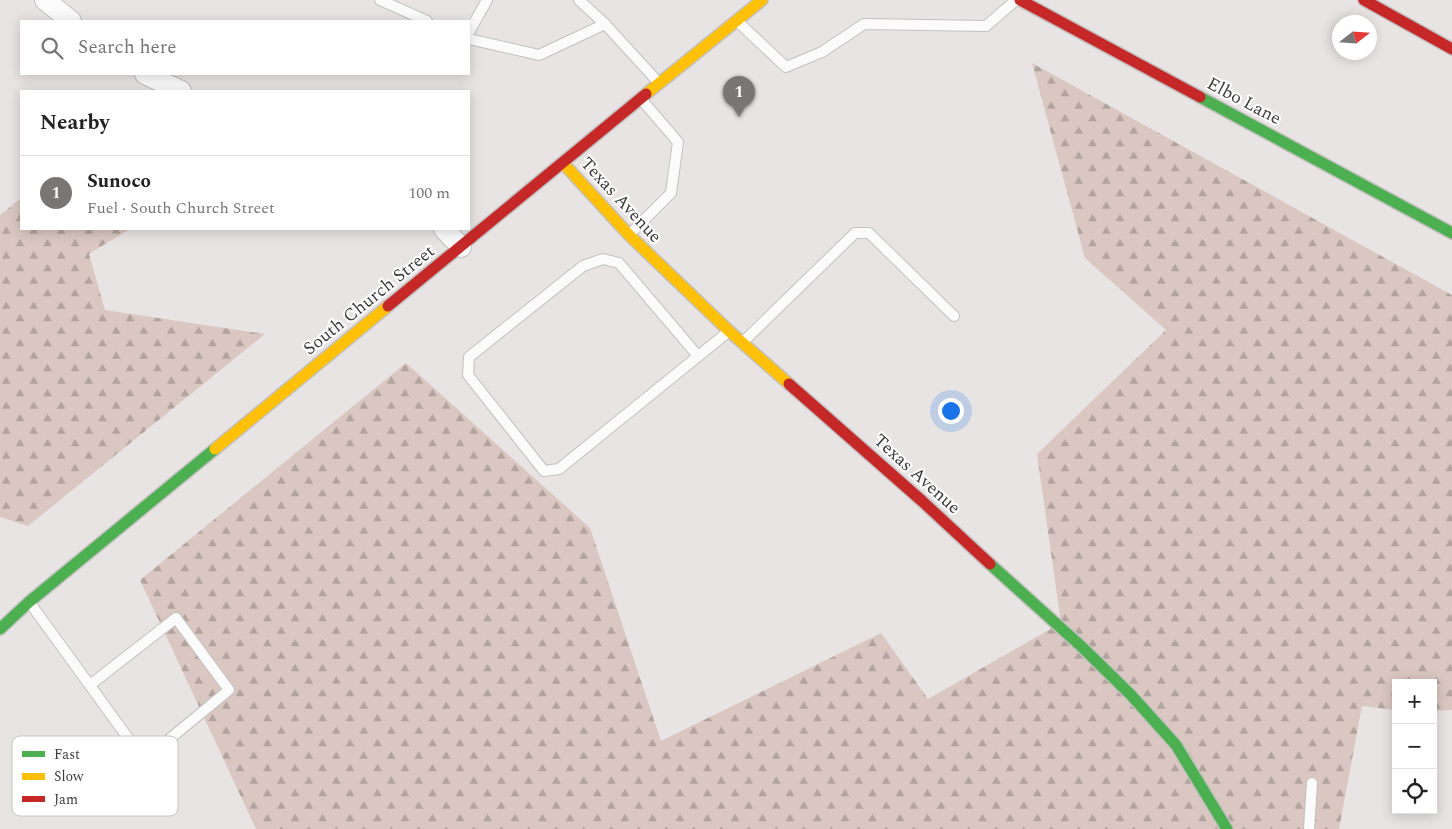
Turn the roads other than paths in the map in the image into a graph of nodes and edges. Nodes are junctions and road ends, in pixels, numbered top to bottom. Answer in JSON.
{"nodes":[{"id":1,"x":45,"y":0,"type":"edge"},
{"id":2,"x":380,"y":0,"type":"edge"},
{"id":3,"x":487,"y":0,"type":"edge"},
{"id":4,"x":579,"y":0,"type":"edge"},
{"id":5,"x":762,"y":0,"type":"edge"},
{"id":6,"x":1018,"y":0,"type":"edge"},
{"id":7,"x":1364,"y":0,"type":"edge"},
{"id":8,"x":70,"y":20,"type":"edge"},
{"id":9,"x":425,"y":20,"type":"edge"},
{"id":10,"x":737,"y":21,"type":"junction"},
{"id":11,"x":605,"y":24,"type":"junction"},
{"id":12,"x":470,"y":30,"type":"edge"},
{"id":13,"x":470,"y":39,"type":"edge"},
{"id":14,"x":1452,"y":49,"type":"edge"},
{"id":15,"x":147,"y":75,"type":"edge"},
{"id":16,"x":659,"y":83,"type":"junction"},
{"id":17,"x":179,"y":90,"type":"edge"},
{"id":18,"x":640,"y":98,"type":"junction"},
{"id":19,"x":563,"y":163,"type":"junction"},
{"id":20,"x":445,"y":230,"type":"edge"},
{"id":21,"x":1452,"y":233,"type":"edge"},
{"id":22,"x":628,"y":235,"type":"junction"},
{"id":23,"x":461,"y":247,"type":"junction"},
{"id":24,"x":954,"y":316,"type":"dead end"},
{"id":25,"x":729,"y":331,"type":"junction"},
{"id":26,"x":742,"y":343,"type":"junction"},
{"id":27,"x":698,"y":356,"type":"junction"},
{"id":28,"x":29,"y":602,"type":"junction"},
{"id":29,"x":0,"y":628,"type":"edge"},
{"id":30,"x":90,"y":685,"type":"junction"},
{"id":31,"x":127,"y":736,"type":"edge"},
{"id":32,"x":173,"y":736,"type":"edge"},
{"id":33,"x":1312,"y":783,"type":"dead end"},
{"id":34,"x":1227,"y":829,"type":"edge"},
{"id":35,"x":1309,"y":829,"type":"edge"}],
"edges":[{"from":1,"to":8,"type":"street"},
{"from":2,"to":9,"type":"lane"},
{"from":3,"to":12,"type":"lane"},
{"from":4,"to":11,"type":"lane"},
{"from":5,"to":10,"type":"main road","name":"South Church Street"},
{"from":6,"to":10,"type":"lane"},
{"from":6,"to":21,"type":"main road","name":"Elbo Lane"},
{"from":7,"to":14,"type":"main road"},
{"from":10,"to":16,"type":"main road","name":"South Church Street"},
{"from":11,"to":13,"type":"lane"},
{"from":11,"to":16,"type":"lane"},
{"from":15,"to":17,"type":"street"},
{"from":16,"to":18,"type":"main road","name":"South Church Street"},
{"from":18,"to":19,"type":"main road","name":"South Church Street"},
{"from":18,"to":22,"type":"lane"},
{"from":19,"to":22,"type":"main road","name":"Texas Avenue"},
{"from":19,"to":23,"type":"main road","name":"South Church Street"},
{"from":20,"to":23,"type":"street"},
{"from":22,"to":25,"type":"main road","name":"Texas Avenue"},
{"from":23,"to":28,"type":"main road","name":"South Church Street"},
{"from":24,"to":26,"type":"lane"},
{"from":25,"to":26,"type":"main road","name":"Texas Avenue"},
{"from":25,"to":27,"type":"lane"},
{"from":26,"to":34,"type":"main road","name":"Texas Avenue"},
{"from":27,"to":27,"type":"lane"},
{"from":28,"to":29,"type":"main road","name":"South Church Street"},
{"from":28,"to":30,"type":"lane"},
{"from":30,"to":31,"type":"lane"},
{"from":30,"to":32,"type":"lane"},
{"from":33,"to":35,"type":"lane"}]}
